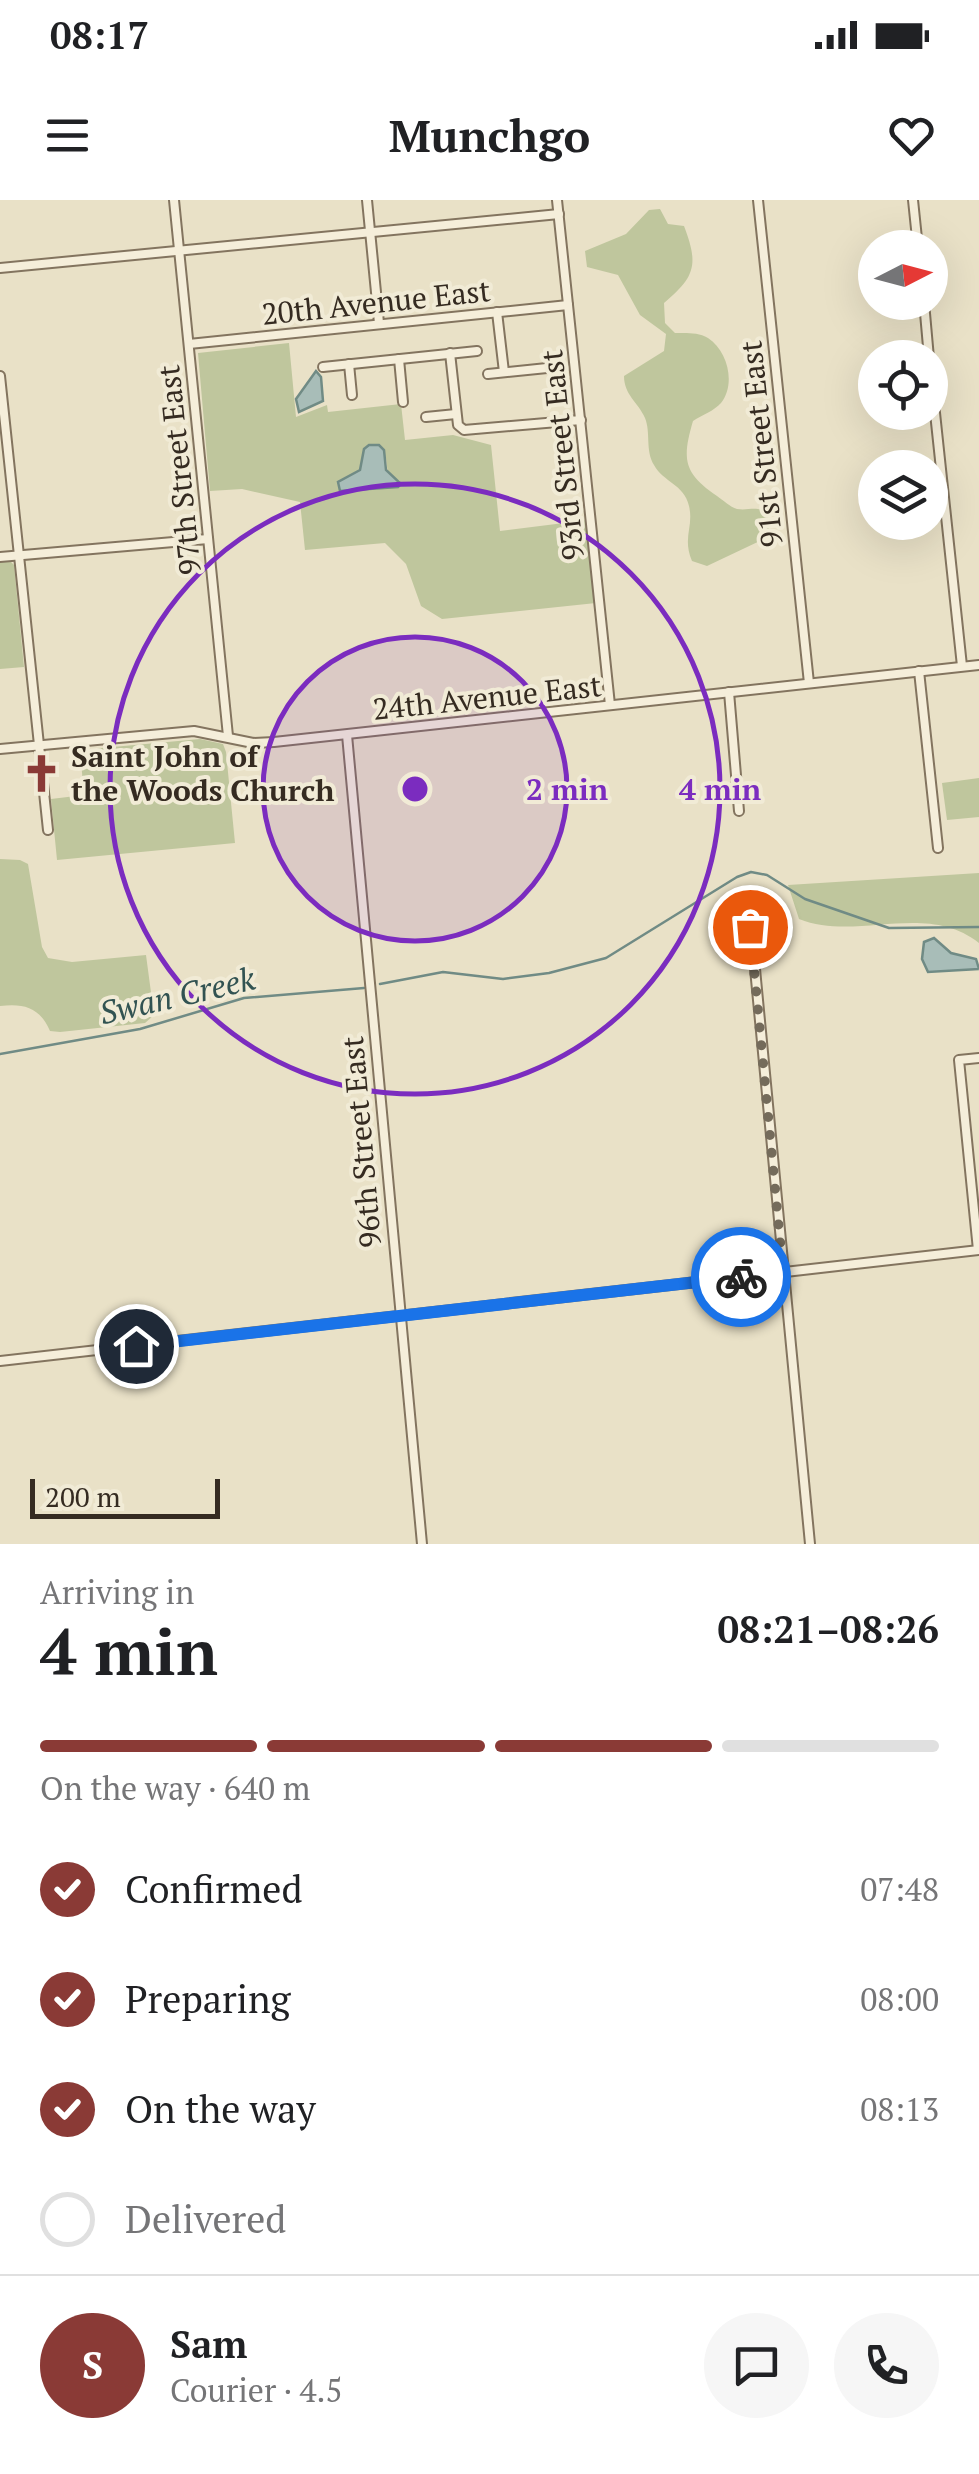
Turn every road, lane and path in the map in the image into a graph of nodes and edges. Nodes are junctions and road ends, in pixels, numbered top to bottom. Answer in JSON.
{"nodes":[{"id":1,"x":174,"y":200,"type":"edge"},
{"id":2,"x":367,"y":200,"type":"edge"},
{"id":3,"x":557,"y":200,"type":"edge"},
{"id":4,"x":758,"y":200,"type":"edge"},
{"id":5,"x":913,"y":200,"type":"edge"},
{"id":6,"x":558,"y":214,"type":"junction"},
{"id":7,"x":916,"y":230,"type":"edge"},
{"id":8,"x":370,"y":232,"type":"junction"},
{"id":9,"x":179,"y":250,"type":"junction"},
{"id":10,"x":0,"y":268,"type":"edge"},
{"id":11,"x":568,"y":305,"type":"junction"},
{"id":12,"x":498,"y":312,"type":"junction"},
{"id":13,"x":379,"y":323,"type":"junction"},
{"id":14,"x":189,"y":344,"type":"junction"},
{"id":15,"x":477,"y":350,"type":"dead end"},
{"id":16,"x":450,"y":354,"type":"junction"},
{"id":17,"x":399,"y":358,"type":"junction"},
{"id":18,"x":349,"y":364,"type":"junction"},
{"id":19,"x":323,"y":366,"type":"dead end"},
{"id":20,"x":547,"y":368,"type":"dead end"},
{"id":21,"x":504,"y":372,"type":"junction"},
{"id":22,"x":488,"y":374,"type":"dead end"},
{"id":23,"x":0,"y":376,"type":"edge"},
{"id":24,"x":352,"y":395,"type":"dead end"},
{"id":25,"x":403,"y":402,"type":"dead end"},
{"id":26,"x":456,"y":414,"type":"junction"},
{"id":27,"x":426,"y":417,"type":"dead end"},
{"id":28,"x":581,"y":420,"type":"junction"},
{"id":29,"x":937,"y":430,"type":"edge"},
{"id":30,"x":208,"y":540,"type":"junction"},
{"id":31,"x":0,"y":556,"type":"edge"},
{"id":32,"x":18,"y":556,"type":"junction"},
{"id":33,"x":979,"y":664,"type":"edge"},
{"id":34,"x":962,"y":666,"type":"junction"},
{"id":35,"x":919,"y":671,"type":"junction"},
{"id":36,"x":808,"y":683,"type":"junction"},
{"id":37,"x":729,"y":692,"type":"junction"},
{"id":38,"x":610,"y":706,"type":"junction"},
{"id":39,"x":347,"y":735,"type":"junction"},
{"id":40,"x":228,"y":736,"type":"junction"},
{"id":41,"x":38,"y":745,"type":"junction"},
{"id":42,"x":0,"y":749,"type":"edge"},
{"id":43,"x":739,"y":811,"type":"dead end"},
{"id":44,"x":48,"y":830,"type":"dead end"},
{"id":45,"x":938,"y":848,"type":"dead end"},
{"id":46,"x":748,"y":906,"type":"dead end"},
{"id":47,"x":979,"y":1058,"type":"edge"},
{"id":48,"x":978,"y":1250,"type":"edge"},
{"id":49,"x":783,"y":1272,"type":"junction"},
{"id":50,"x":398,"y":1316,"type":"junction"},
{"id":51,"x":0,"y":1361,"type":"edge"},
{"id":52,"x":422,"y":1544,"type":"edge"},
{"id":53,"x":810,"y":1544,"type":"edge"}],
"edges":[{"from":1,"to":9,"type":"street","name":"97th Street East"},
{"from":2,"to":8,"type":"street"},
{"from":3,"to":6,"type":"street","name":"93rd Street East"},
{"from":4,"to":36,"type":"street","name":"91st Street East"},
{"from":5,"to":7,"type":"street"},
{"from":6,"to":8,"type":"street"},
{"from":6,"to":11,"type":"street","name":"93rd Street East"},
{"from":8,"to":9,"type":"street"},
{"from":8,"to":13,"type":"street"},
{"from":9,"to":10,"type":"street"},
{"from":9,"to":14,"type":"street","name":"97th Street East"},
{"from":11,"to":12,"type":"street","name":"20th Avenue East"},
{"from":11,"to":28,"type":"street","name":"93rd Street East"},
{"from":12,"to":13,"type":"street","name":"20th Avenue East"},
{"from":12,"to":21,"type":"street"},
{"from":13,"to":14,"type":"street","name":"20th Avenue East"},
{"from":14,"to":30,"type":"street","name":"97th Street East"},
{"from":15,"to":16,"type":"street"},
{"from":16,"to":17,"type":"street"},
{"from":16,"to":26,"type":"street"},
{"from":17,"to":18,"type":"street"},
{"from":17,"to":25,"type":"street"},
{"from":18,"to":19,"type":"street"},
{"from":18,"to":24,"type":"street"},
{"from":20,"to":21,"type":"street"},
{"from":21,"to":22,"type":"street"},
{"from":23,"to":32,"type":"street"},
{"from":26,"to":27,"type":"street"},
{"from":26,"to":28,"type":"street"},
{"from":28,"to":38,"type":"street","name":"93rd Street East"},
{"from":29,"to":34,"type":"street"},
{"from":30,"to":32,"type":"street"},
{"from":30,"to":40,"type":"street","name":"97th Street East"},
{"from":31,"to":32,"type":"street"},
{"from":32,"to":41,"type":"street"},
{"from":33,"to":34,"type":"street","name":"24th Avenue East"},
{"from":34,"to":35,"type":"street","name":"24th Avenue East"},
{"from":35,"to":36,"type":"street","name":"24th Avenue East"},
{"from":35,"to":45,"type":"street"},
{"from":36,"to":37,"type":"street","name":"24th Avenue East"},
{"from":37,"to":38,"type":"street","name":"24th Avenue East"},
{"from":37,"to":43,"type":"street"},
{"from":38,"to":39,"type":"street","name":"24th Avenue East"},
{"from":39,"to":40,"type":"street","name":"24th Avenue East"},
{"from":39,"to":50,"type":"street","name":"96th Street East"},
{"from":40,"to":41,"type":"street","name":"24th Avenue East"},
{"from":41,"to":42,"type":"street","name":"24th Avenue East"},
{"from":41,"to":44,"type":"street"},
{"from":46,"to":49,"type":"street"},
{"from":47,"to":48,"type":"street"},
{"from":48,"to":49,"type":"street"},
{"from":49,"to":50,"type":"street"},
{"from":49,"to":53,"type":"street"},
{"from":50,"to":51,"type":"street"},
{"from":50,"to":52,"type":"street","name":"96th Street East"}]}
